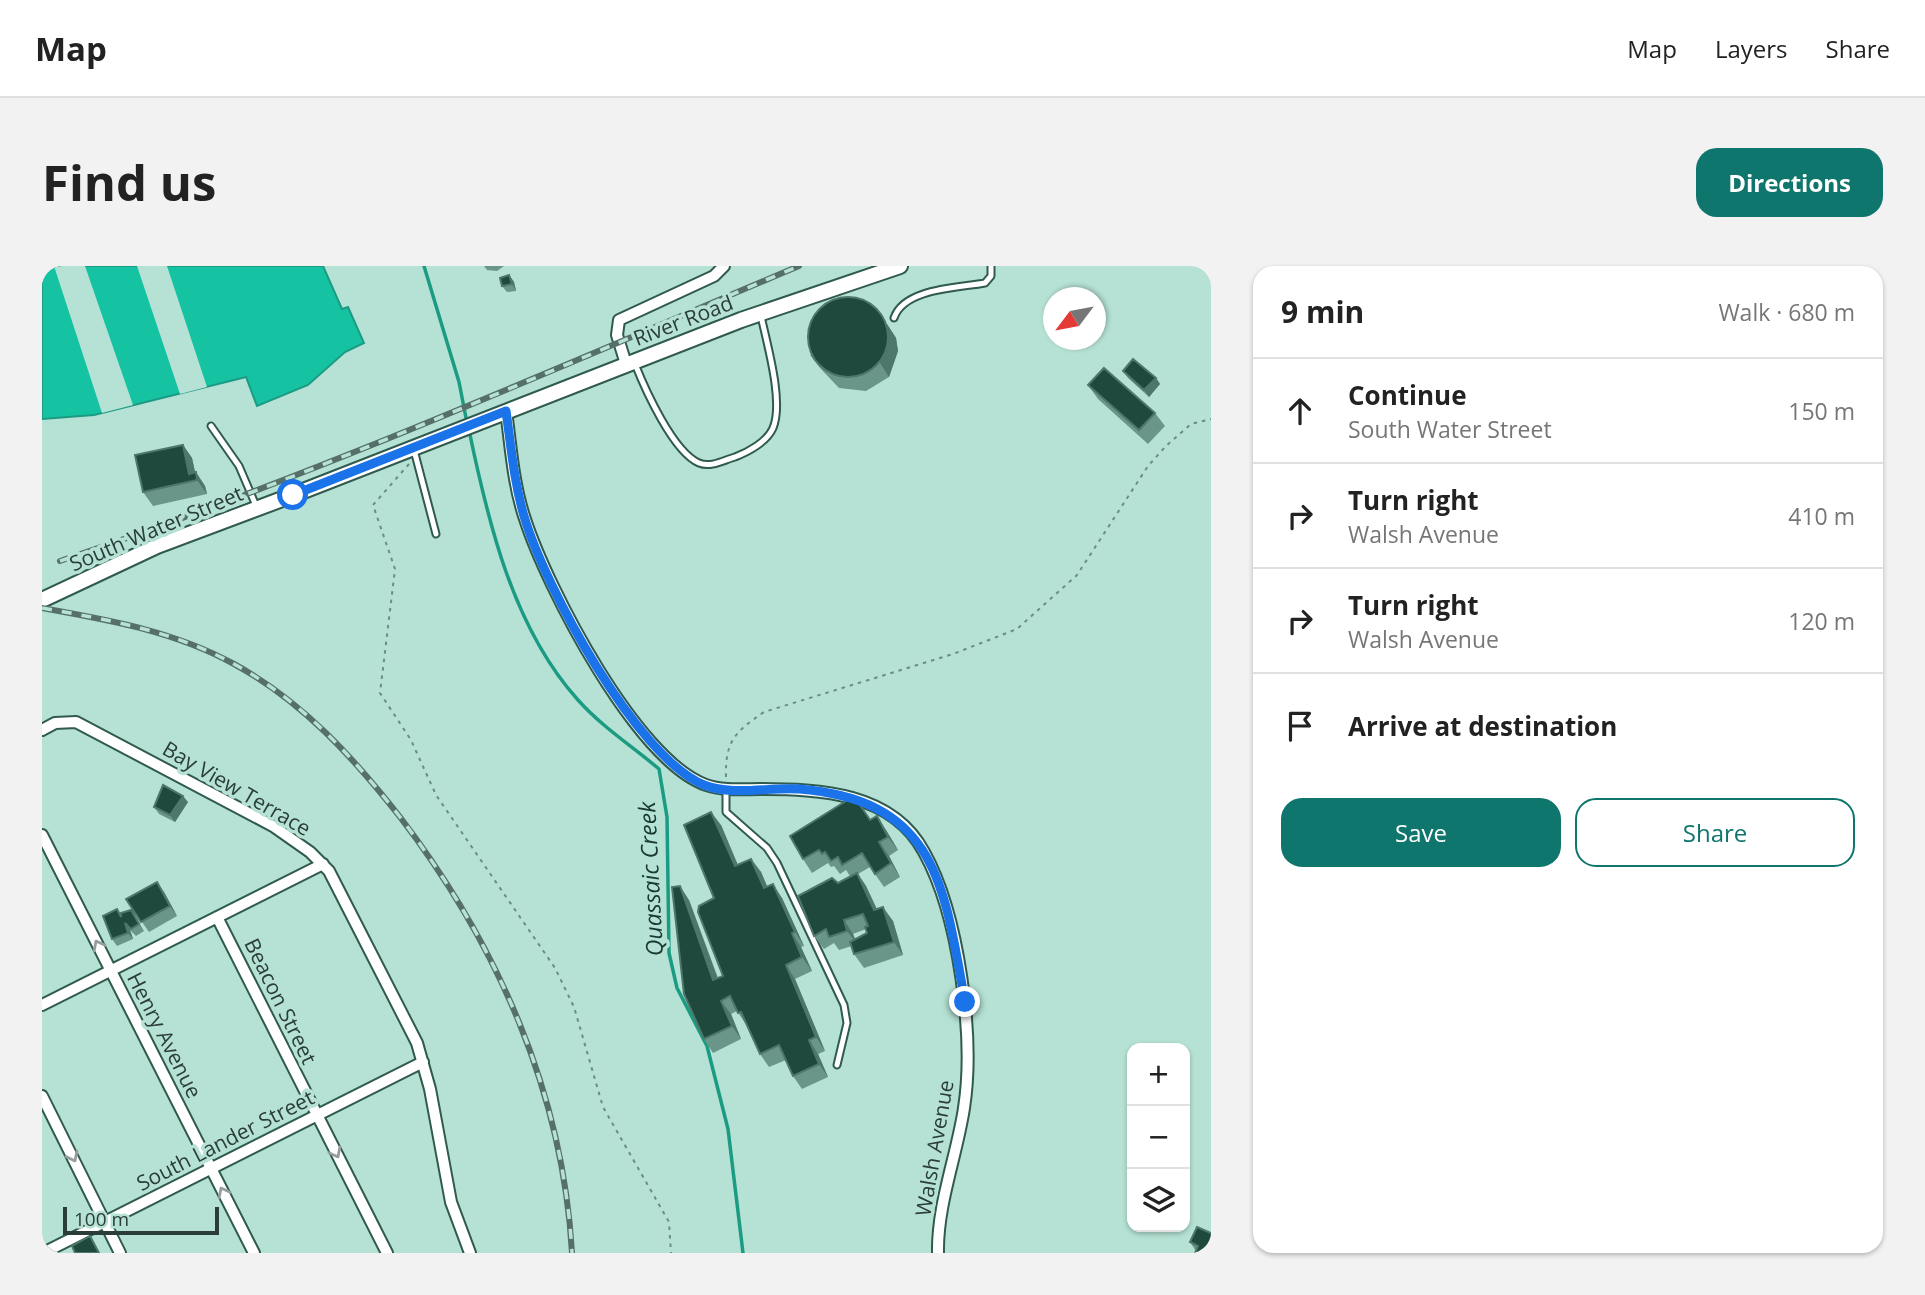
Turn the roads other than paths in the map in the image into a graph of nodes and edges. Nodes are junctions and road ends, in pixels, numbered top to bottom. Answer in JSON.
{"nodes":[{"id":1,"x":724,"y":266,"type":"edge"},
{"id":2,"x":900,"y":266,"type":"edge"},
{"id":3,"x":991,"y":266,"type":"edge"},
{"id":4,"x":760,"y":313,"type":"junction"},
{"id":5,"x":894,"y":318,"type":"dead end"},
{"id":6,"x":630,"y":363,"type":"junction"},
{"id":7,"x":506,"y":411,"type":"junction"},
{"id":8,"x":483,"y":420,"type":"joint"},
{"id":9,"x":211,"y":426,"type":"dead end"},
{"id":10,"x":413,"y":447,"type":"junction"},
{"id":11,"x":257,"y":508,"type":"junction"},
{"id":12,"x":436,"y":534,"type":"dead end"},
{"id":13,"x":42,"y":600,"type":"edge"},
{"id":14,"x":42,"y":730,"type":"edge"},
{"id":15,"x":726,"y":789,"type":"junction"},
{"id":16,"x":42,"y":835,"type":"edge"},
{"id":17,"x":323,"y":864,"type":"junction"},
{"id":18,"x":218,"y":916,"type":"junction"},
{"id":19,"x":111,"y":970,"type":"junction"},
{"id":20,"x":42,"y":1005,"type":"edge"},
{"id":21,"x":423,"y":1062,"type":"junction"},
{"id":22,"x":837,"y":1065,"type":"dead end"},
{"id":23,"x":42,"y":1096,"type":"edge"},
{"id":24,"x":317,"y":1115,"type":"junction"},
{"id":25,"x":211,"y":1168,"type":"junction"},
{"id":26,"x":104,"y":1222,"type":"junction"},
{"id":27,"x":43,"y":1253,"type":"edge"},
{"id":28,"x":120,"y":1253,"type":"edge"},
{"id":29,"x":254,"y":1253,"type":"edge"},
{"id":30,"x":387,"y":1253,"type":"edge"},
{"id":31,"x":470,"y":1253,"type":"edge"},
{"id":32,"x":938,"y":1253,"type":"edge"}],
"edges":[{"from":1,"to":6,"type":"street"},
{"from":2,"to":4,"type":"street","name":"River Road"},
{"from":3,"to":5,"type":"lane"},
{"from":4,"to":6,"type":"street","name":"River Road"},
{"from":4,"to":6,"type":"lane"},
{"from":6,"to":7,"type":"street","name":"River Road"},
{"from":7,"to":8,"type":"street","name":"River Road"},
{"from":7,"to":15,"type":"street","name":"Walsh Avenue"},
{"from":8,"to":10,"type":"street","name":"South Water Street"},
{"from":9,"to":11,"type":"lane"},
{"from":10,"to":11,"type":"street","name":"South Water Street"},
{"from":10,"to":12,"type":"lane"},
{"from":11,"to":13,"type":"street","name":"South Water Street"},
{"from":14,"to":17,"type":"street","name":"Bay View Terrace"},
{"from":15,"to":22,"type":"lane"},
{"from":15,"to":32,"type":"street","name":"Walsh Avenue"},
{"from":19,"to":16,"type":"street","name":"Henry Avenue","one_way":true},
{"from":17,"to":18,"type":"street"},
{"from":17,"to":21,"type":"street","name":"Bay View Terrace"},
{"from":18,"to":19,"type":"street"},
{"from":18,"to":24,"type":"street","name":"Beacon Street"},
{"from":19,"to":20,"type":"street"},
{"from":19,"to":25,"type":"street","name":"Henry Avenue"},
{"from":21,"to":24,"type":"street","name":"South Lander Street"},
{"from":21,"to":31,"type":"street","name":"Bay View Terrace"},
{"from":23,"to":26,"type":"street","one_way":true},
{"from":24,"to":25,"type":"street","name":"South Lander Street"},
{"from":24,"to":30,"type":"street","name":"Beacon Street","one_way":true},
{"from":25,"to":26,"type":"street","name":"South Lander Street"},
{"from":29,"to":25,"type":"street","name":"Henry Avenue","one_way":true},
{"from":26,"to":27,"type":"street","name":"South Lander Street"},
{"from":26,"to":28,"type":"street"}]}
